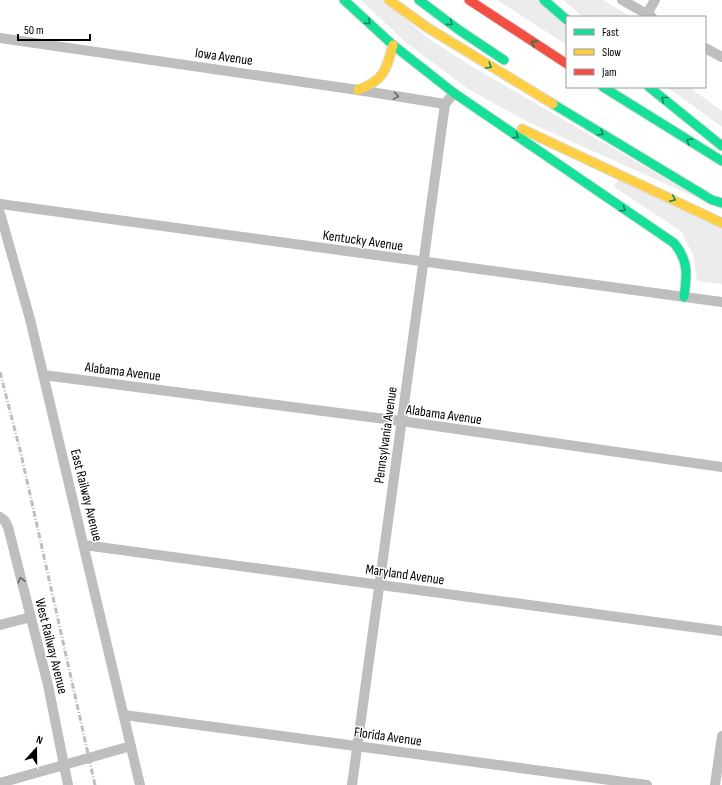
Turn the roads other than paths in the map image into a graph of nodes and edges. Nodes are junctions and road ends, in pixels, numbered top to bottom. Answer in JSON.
{"nodes":[{"id":1,"x":344,"y":0,"type":"edge"},
{"id":2,"x":389,"y":0,"type":"edge"},
{"id":3,"x":419,"y":0,"type":"edge"},
{"id":4,"x":469,"y":0,"type":"edge"},
{"id":5,"x":544,"y":0,"type":"edge"},
{"id":6,"x":622,"y":0,"type":"edge"},
{"id":7,"x":655,"y":0,"type":"edge"},
{"id":8,"x":649,"y":16,"type":"edge"},
{"id":9,"x":566,"y":19,"type":"edge"},
{"id":10,"x":0,"y":38,"type":"edge"},
{"id":11,"x":393,"y":45,"type":"junction"},
{"id":12,"x":706,"y":49,"type":"edge"},
{"id":13,"x":722,"y":58,"type":"edge"},
{"id":14,"x":566,"y":63,"type":"edge"},
{"id":15,"x":512,"y":65,"type":"dead end"},
{"id":16,"x":605,"y":88,"type":"edge"},
{"id":17,"x":650,"y":88,"type":"edge"},
{"id":18,"x":358,"y":90,"type":"junction"},
{"id":19,"x":454,"y":93,"type":"junction"},
{"id":20,"x":445,"y":104,"type":"junction"},
{"id":21,"x":472,"y":106,"type":"junction"},
{"id":22,"x":722,"y":146,"type":"edge"},
{"id":23,"x":722,"y":162,"type":"edge"},
{"id":24,"x":722,"y":203,"type":"edge"},
{"id":25,"x":0,"y":204,"type":"edge"},
{"id":26,"x":0,"y":213,"type":"edge"},
{"id":27,"x":722,"y":223,"type":"edge"},
{"id":28,"x":423,"y":262,"type":"junction"},
{"id":29,"x":684,"y":297,"type":"junction"},
{"id":30,"x":722,"y":302,"type":"edge"},
{"id":31,"x":43,"y":375,"type":"junction"},
{"id":32,"x":401,"y":422,"type":"junction"},
{"id":33,"x":722,"y":467,"type":"edge"},
{"id":34,"x":0,"y":517,"type":"edge"},
{"id":35,"x":84,"y":545,"type":"junction"},
{"id":36,"x":379,"y":584,"type":"junction"},
{"id":37,"x":31,"y":617,"type":"junction"},
{"id":38,"x":0,"y":625,"type":"edge"},
{"id":39,"x":722,"y":631,"type":"edge"},
{"id":40,"x":124,"y":715,"type":"junction"},
{"id":41,"x":722,"y":736,"type":"edge"},
{"id":42,"x":131,"y":746,"type":"junction"},
{"id":43,"x":357,"y":746,"type":"junction"},
{"id":44,"x":64,"y":764,"type":"junction"},
{"id":45,"x":0,"y":783,"type":"edge"},
{"id":46,"x":68,"y":785,"type":"edge"},
{"id":47,"x":140,"y":785,"type":"edge"},
{"id":48,"x":352,"y":785,"type":"edge"},
{"id":49,"x":647,"y":785,"type":"edge"},
{"id":50,"x":715,"y":785,"type":"edge"}],
"edges":[{"from":1,"to":11,"type":"highway","one_way":true},
{"from":2,"to":24,"type":"highway","one_way":true},
{"from":3,"to":15,"type":"highway","one_way":true},
{"from":14,"to":4,"type":"highway","one_way":true},
{"from":5,"to":9,"type":"highway"},
{"from":6,"to":8,"type":"street"},
{"from":7,"to":8,"type":"street"},
{"from":10,"to":18,"type":"street","name":"Iowa Avenue"},
{"from":11,"to":18,"type":"highway"},
{"from":11,"to":19,"type":"highway"},
{"from":12,"to":13,"type":"street"},
{"from":23,"to":16,"type":"highway","one_way":true},
{"from":22,"to":17,"type":"highway","one_way":true},
{"from":18,"to":20,"type":"street","name":"Iowa Avenue","one_way":true},
{"from":19,"to":20,"type":"street"},
{"from":19,"to":21,"type":"highway"},
{"from":20,"to":28,"type":"street","name":"Pennsylvania Avenue"},
{"from":21,"to":27,"type":"highway","one_way":true},
{"from":21,"to":29,"type":"highway","one_way":true},
{"from":25,"to":28,"type":"street","name":"Kentucky Avenue"},
{"from":26,"to":31,"type":"street","name":"East Railway Avenue"},
{"from":28,"to":29,"type":"street","name":"Kentucky Avenue"},
{"from":28,"to":32,"type":"street","name":"Pennsylvania Avenue"},
{"from":29,"to":30,"type":"street","name":"Kentucky Avenue"},
{"from":31,"to":32,"type":"street","name":"Alabama Avenue"},
{"from":31,"to":35,"type":"street","name":"East Railway Avenue"},
{"from":32,"to":33,"type":"street","name":"Alabama Avenue"},
{"from":32,"to":36,"type":"street","name":"Pennsylvania Avenue"},
{"from":37,"to":34,"type":"street","name":"West Railway Avenue","one_way":true},
{"from":35,"to":36,"type":"street","name":"Maryland Avenue"},
{"from":35,"to":40,"type":"street","name":"East Railway Avenue"},
{"from":36,"to":39,"type":"street","name":"Maryland Avenue"},
{"from":36,"to":43,"type":"street","name":"Pennsylvania Avenue"},
{"from":37,"to":38,"type":"street"},
{"from":37,"to":44,"type":"street","name":"West Railway Avenue"},
{"from":40,"to":42,"type":"street","name":"East Railway Avenue"},
{"from":40,"to":43,"type":"street","name":"Florida Avenue"},
{"from":41,"to":50,"type":"street"},
{"from":42,"to":44,"type":"street"},
{"from":42,"to":47,"type":"street","name":"East Railway Avenue"},
{"from":43,"to":48,"type":"street","name":"Pennsylvania Avenue"},
{"from":43,"to":49,"type":"street","name":"Florida Avenue"},
{"from":44,"to":45,"type":"street"},
{"from":44,"to":46,"type":"street","name":"West Railway Avenue"}]}
